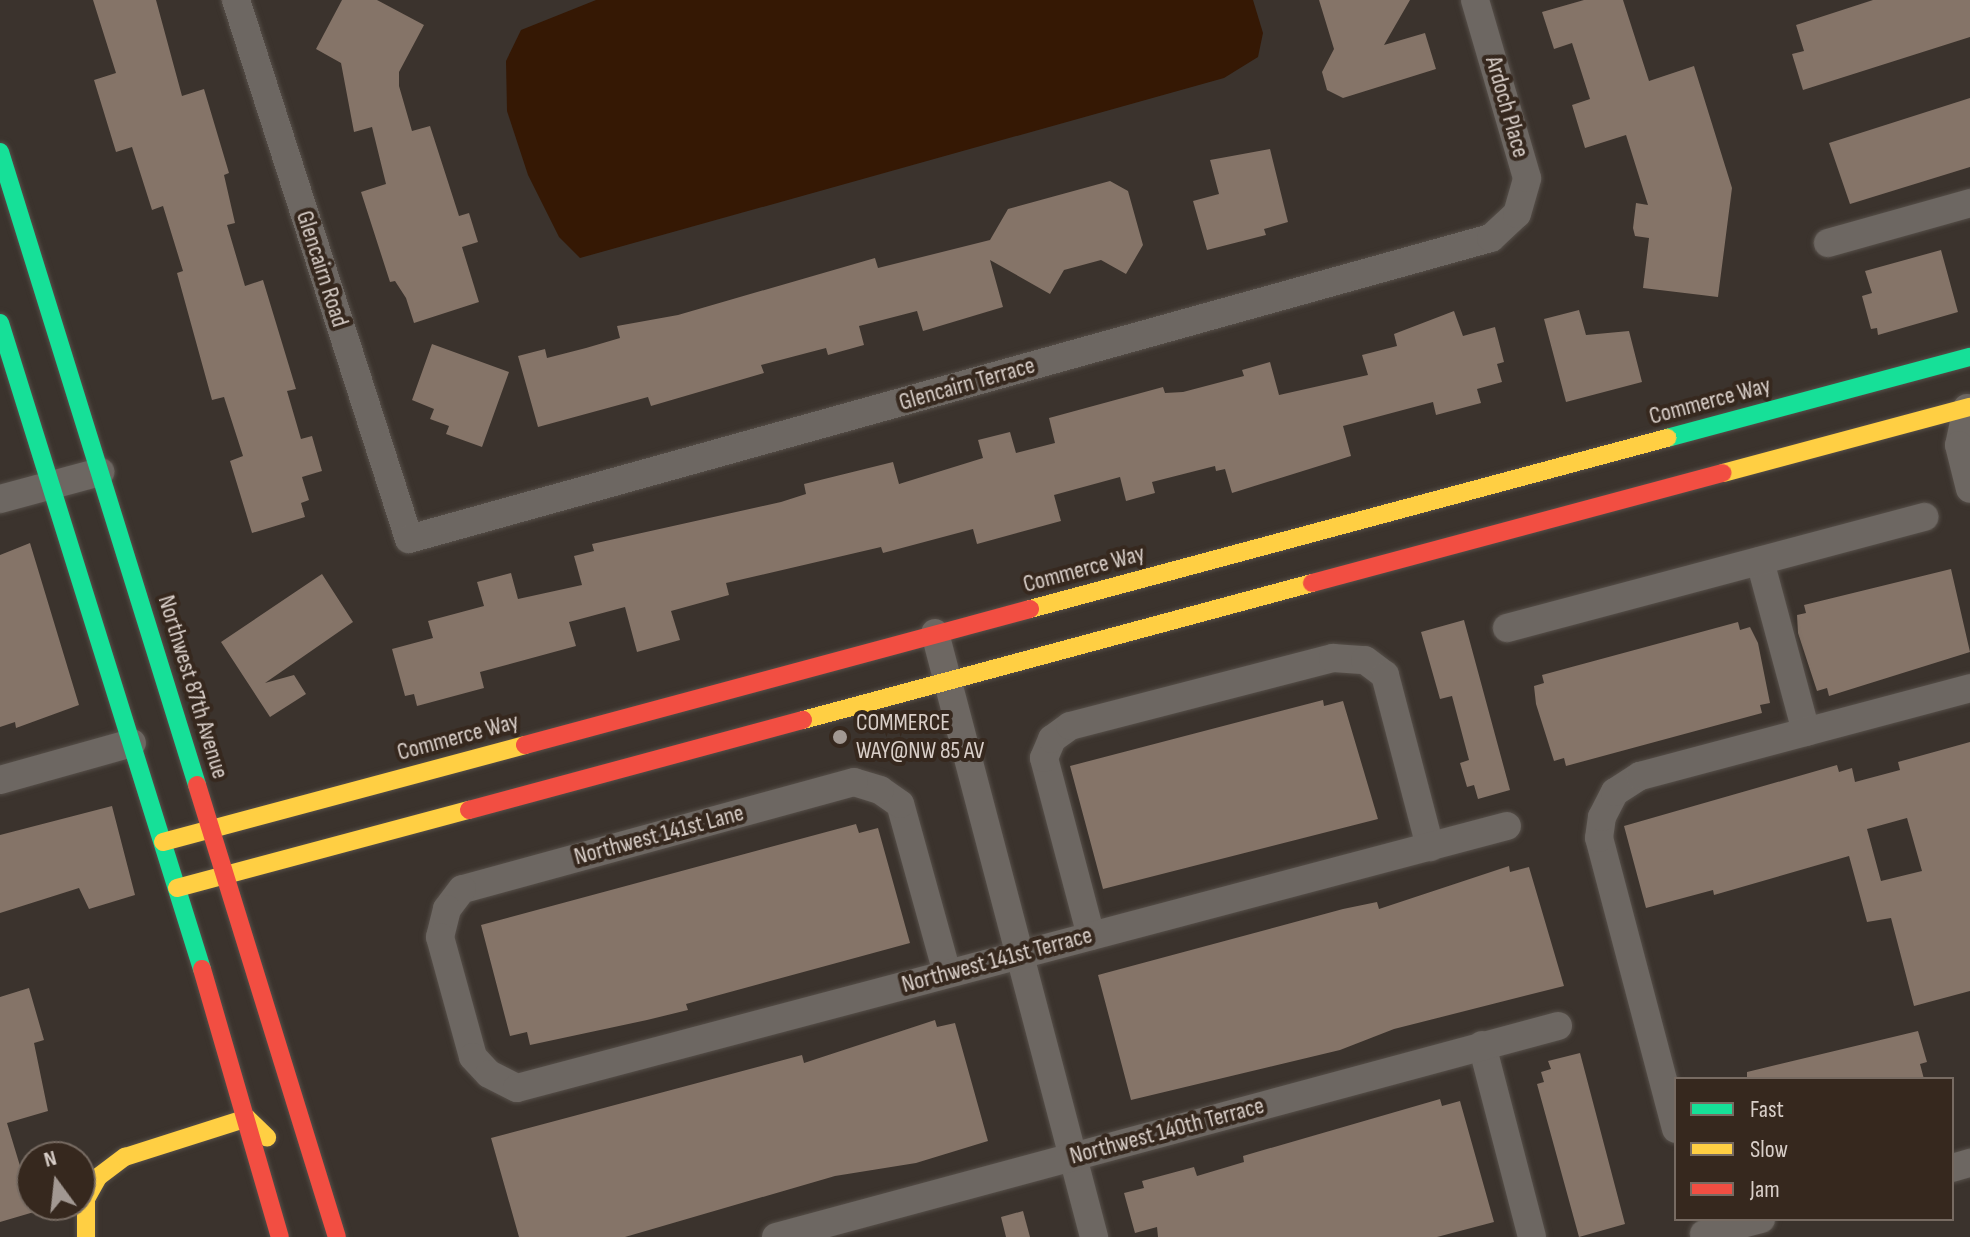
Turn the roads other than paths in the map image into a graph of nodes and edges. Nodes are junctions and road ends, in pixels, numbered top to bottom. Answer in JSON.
{"nodes":[{"id":1,"x":236,"y":0,"type":"edge"},
{"id":2,"x":1475,"y":0,"type":"edge"},
{"id":3,"x":0,"y":152,"type":"edge"},
{"id":4,"x":1970,"y":203,"type":"edge"},
{"id":5,"x":1517,"y":214,"type":"joint"},
{"id":6,"x":1828,"y":243,"type":"dead end"},
{"id":7,"x":49,"y":309,"type":"junction"},
{"id":8,"x":0,"y":323,"type":"edge"},
{"id":9,"x":1962,"y":359,"type":"edge"},
{"id":10,"x":1969,"y":408,"type":"edge"},
{"id":11,"x":100,"y":472,"type":"junction"},
{"id":12,"x":52,"y":485,"type":"junction"},
{"id":13,"x":1970,"y":489,"type":"edge"},
{"id":14,"x":0,"y":499,"type":"edge"},
{"id":15,"x":1925,"y":517,"type":"dead end"},
{"id":16,"x":409,"y":539,"type":"joint"},
{"id":17,"x":1760,"y":561,"type":"junction"},
{"id":18,"x":1507,"y":628,"type":"dead end"},
{"id":19,"x":935,"y":633,"type":"junction"},
{"id":20,"x":947,"y":680,"type":"junction"},
{"id":21,"x":1970,"y":688,"type":"edge"},
{"id":22,"x":1806,"y":732,"type":"junction"},
{"id":23,"x":132,"y":743,"type":"junction"},
{"id":24,"x":0,"y":780,"type":"edge"},
{"id":25,"x":1507,"y":826,"type":"dead end"},
{"id":26,"x":211,"y":829,"type":"junction"},
{"id":27,"x":163,"y":842,"type":"junction"},
{"id":28,"x":1430,"y":847,"type":"junction"},
{"id":29,"x":225,"y":875,"type":"junction"},
{"id":30,"x":177,"y":888,"type":"junction"},
{"id":31,"x":1091,"y":936,"type":"junction"},
{"id":32,"x":1017,"y":955,"type":"junction"},
{"id":33,"x":947,"y":973,"type":"junction"},
{"id":34,"x":1558,"y":1026,"type":"dead end"},
{"id":35,"x":1482,"y":1045,"type":"junction"},
{"id":36,"x":489,"y":1074,"type":"joint"},
{"id":37,"x":247,"y":1118,"type":"junction"},
{"id":38,"x":1674,"y":1121,"type":"edge"},
{"id":39,"x":286,"y":1155,"type":"dead end"},
{"id":40,"x":1072,"y":1157,"type":"junction"},
{"id":41,"x":297,"y":1176,"type":"dead end"},
{"id":42,"x":1750,"y":1221,"type":"edge"},
{"id":43,"x":1703,"y":1230,"type":"edge"},
{"id":44,"x":86,"y":1237,"type":"edge"},
{"id":45,"x":280,"y":1237,"type":"edge"},
{"id":46,"x":318,"y":1237,"type":"edge"},
{"id":47,"x":337,"y":1237,"type":"edge"},
{"id":48,"x":776,"y":1237,"type":"edge"},
{"id":49,"x":1094,"y":1237,"type":"edge"},
{"id":50,"x":1532,"y":1237,"type":"edge"}],
"edges":[{"from":1,"to":16,"type":"street","name":"Glencairn Road"},
{"from":2,"to":5,"type":"street","name":"Ardoch Place"},
{"from":3,"to":7,"type":"street","name":"Northwest 87th Avenue"},
{"from":4,"to":6,"type":"street"},
{"from":5,"to":16,"type":"street","name":"Glencairn Terrace"},
{"from":7,"to":8,"type":"street"},
{"from":7,"to":11,"type":"street","name":"Northwest 87th Avenue"},
{"from":8,"to":12,"type":"street"},
{"from":9,"to":10,"type":"street"},
{"from":9,"to":19,"type":"street","name":"Commerce Way"},
{"from":10,"to":13,"type":"street"},
{"from":10,"to":20,"type":"street"},
{"from":11,"to":12,"type":"street"},
{"from":11,"to":26,"type":"street","name":"Northwest 87th Avenue"},
{"from":12,"to":14,"type":"street"},
{"from":12,"to":23,"type":"street"},
{"from":15,"to":17,"type":"street"},
{"from":17,"to":18,"type":"street"},
{"from":17,"to":22,"type":"street"},
{"from":19,"to":20,"type":"street"},
{"from":19,"to":26,"type":"street","name":"Commerce Way"},
{"from":20,"to":29,"type":"street"},
{"from":20,"to":32,"type":"street"},
{"from":21,"to":22,"type":"street"},
{"from":22,"to":38,"type":"street"},
{"from":23,"to":24,"type":"street"},
{"from":23,"to":27,"type":"street"},
{"from":25,"to":28,"type":"street","name":"Northwest 141st Terrace"},
{"from":26,"to":27,"type":"street","name":"Commerce Way"},
{"from":26,"to":29,"type":"street","name":"Northwest 87th Avenue"},
{"from":27,"to":30,"type":"street"},
{"from":28,"to":31,"type":"street","name":"Northwest 141st Terrace"},
{"from":28,"to":31,"type":"street"},
{"from":29,"to":30,"type":"street"},
{"from":29,"to":47,"type":"street","name":"Northwest 87th Avenue"},
{"from":30,"to":37,"type":"street"},
{"from":31,"to":32,"type":"street","name":"Northwest 141st Terrace"},
{"from":32,"to":33,"type":"street","name":"Northwest 141st Terrace"},
{"from":32,"to":40,"type":"street"},
{"from":33,"to":36,"type":"street","name":"Northwest 141st Terrace"},
{"from":33,"to":36,"type":"street","name":"Northwest 141st Lane"},
{"from":34,"to":35,"type":"street","name":"Northwest 140th Terrace"},
{"from":35,"to":40,"type":"street","name":"Northwest 140th Terrace"},
{"from":35,"to":50,"type":"street"},
{"from":37,"to":39,"type":"street"},
{"from":37,"to":44,"type":"street"},
{"from":37,"to":45,"type":"street"},
{"from":40,"to":48,"type":"street","name":"Northwest 140th Terrace"},
{"from":40,"to":49,"type":"street"},
{"from":41,"to":46,"type":"street"},
{"from":42,"to":43,"type":"street"}]}
